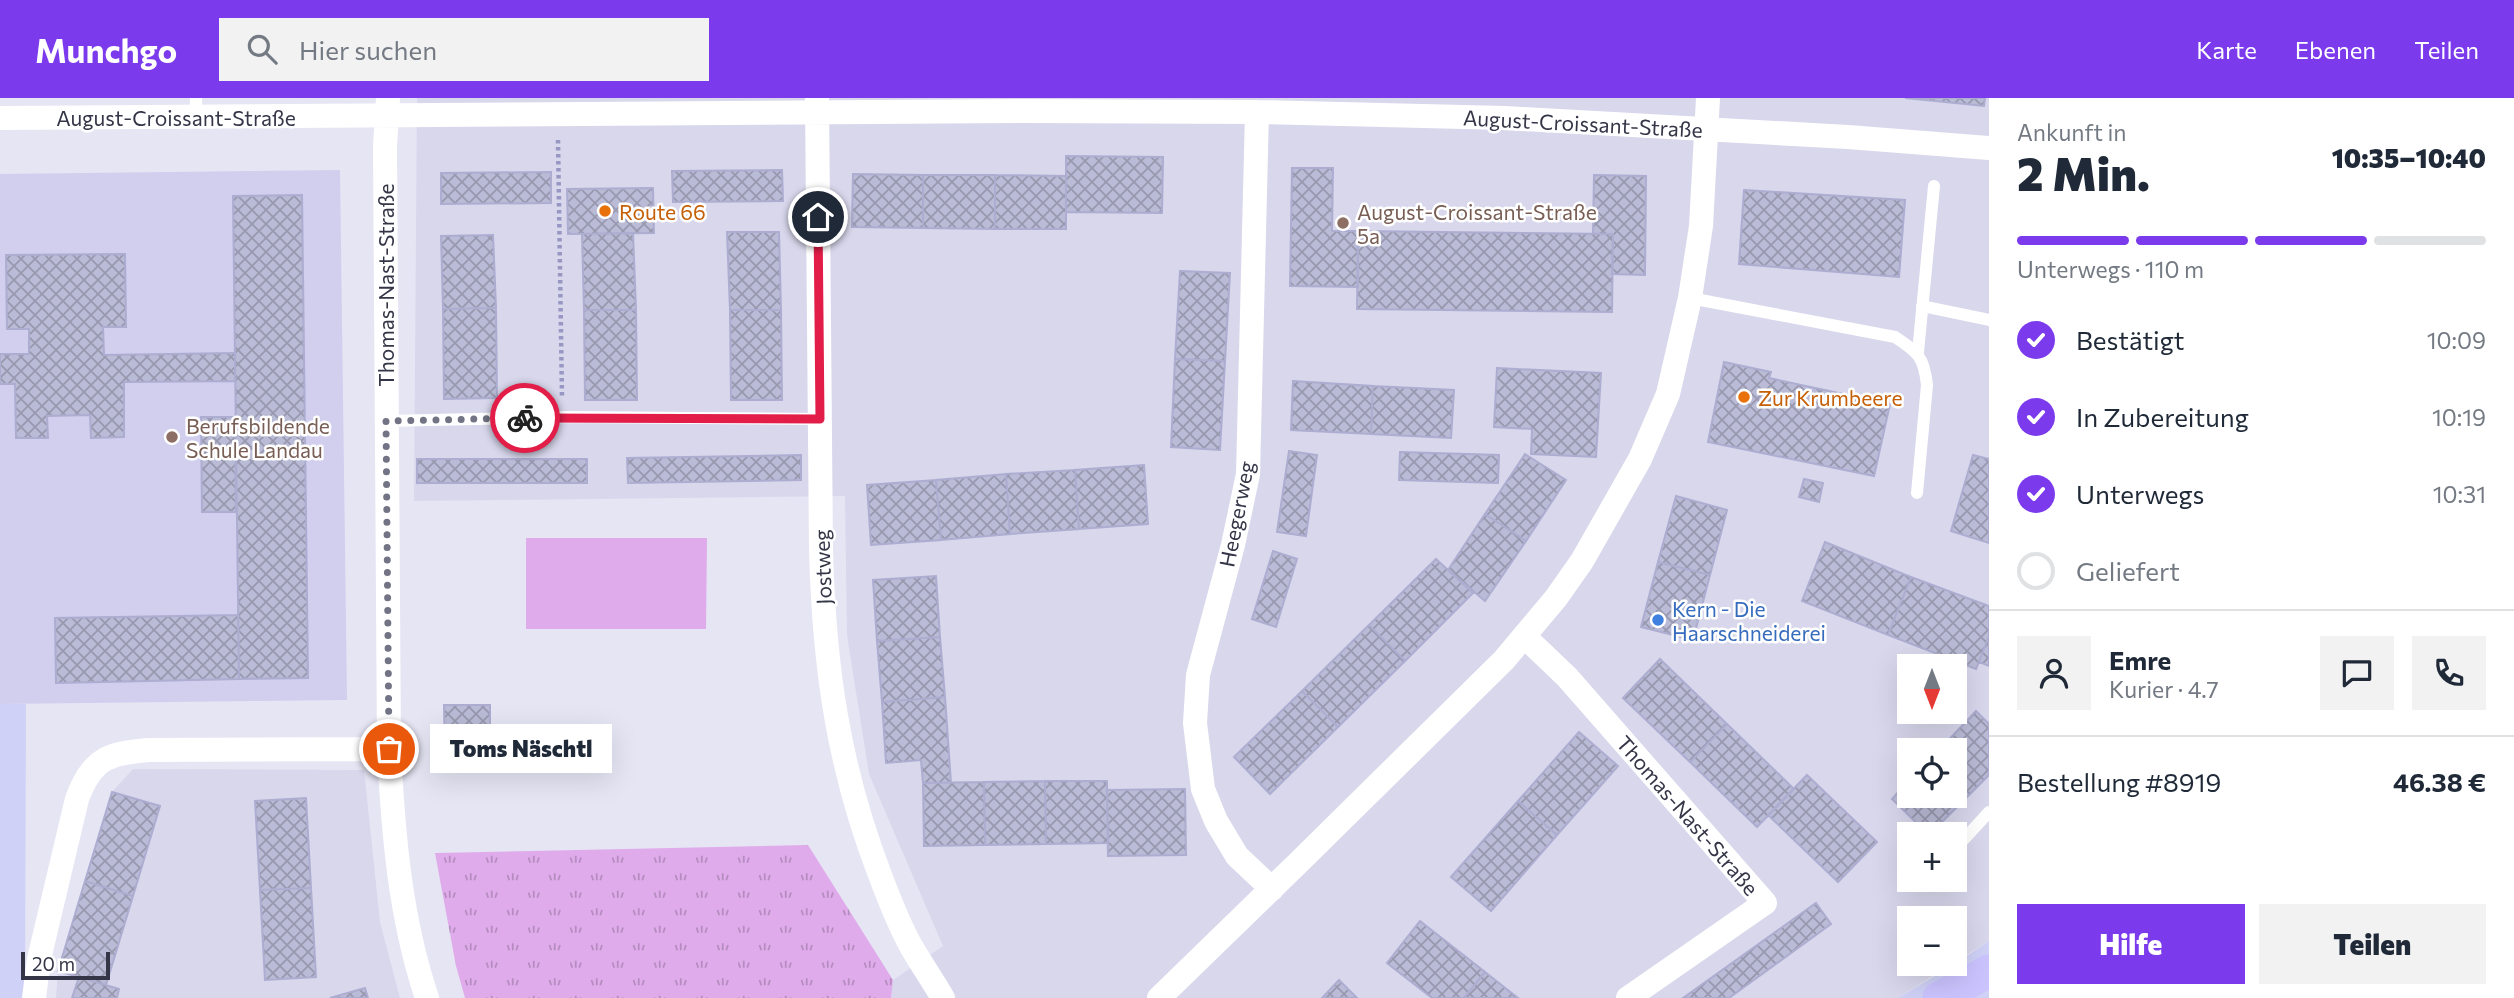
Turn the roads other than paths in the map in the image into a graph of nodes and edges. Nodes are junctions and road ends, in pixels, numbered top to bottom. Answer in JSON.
{"nodes":[{"id":1,"x":1708,"y":98,"type":"edge"},
{"id":2,"x":1026,"y":104,"type":"edge"},
{"id":3,"x":817,"y":105,"type":"edge"},
{"id":4,"x":1218,"y":105,"type":"edge"},
{"id":5,"x":387,"y":107,"type":"edge"},
{"id":6,"x":195,"y":108,"type":"edge"},
{"id":7,"x":1258,"y":112,"type":"junction"},
{"id":8,"x":0,"y":118,"type":"edge"},
{"id":9,"x":1706,"y":129,"type":"junction"},
{"id":10,"x":1989,"y":148,"type":"edge"},
{"id":11,"x":1934,"y":186,"type":"dead end"},
{"id":12,"x":1690,"y":298,"type":"junction"},
{"id":13,"x":1922,"y":306,"type":"junction"},
{"id":14,"x":1989,"y":320,"type":"edge"},
{"id":15,"x":1917,"y":352,"type":"junction"},
{"id":16,"x":820,"y":419,"type":"junction"},
{"id":17,"x":386,"y":421,"type":"junction"},
{"id":18,"x":1917,"y":493,"type":"dead end"},
{"id":19,"x":1525,"y":637,"type":"junction"},
{"id":20,"x":389,"y":749,"type":"junction"},
{"id":21,"x":1989,"y":813,"type":"edge"},
{"id":22,"x":1967,"y":836,"type":"edge"},
{"id":23,"x":1272,"y":889,"type":"junction"},
{"id":24,"x":1989,"y":971,"type":"edge"},
{"id":25,"x":34,"y":998,"type":"edge"},
{"id":26,"x":427,"y":998,"type":"edge"},
{"id":27,"x":943,"y":998,"type":"edge"},
{"id":28,"x":1158,"y":998,"type":"edge"},
{"id":29,"x":1628,"y":998,"type":"edge"},
{"id":30,"x":1939,"y":998,"type":"edge"}],
"edges":[{"from":1,"to":9,"type":"street"},
{"from":2,"to":3,"type":"street","name":"August-Croissant-Straße"},
{"from":2,"to":4,"type":"street","name":"August-Croissant-Straße"},
{"from":3,"to":5,"type":"street","name":"August-Croissant-Straße"},
{"from":3,"to":16,"type":"street","name":"Jostweg"},
{"from":4,"to":7,"type":"street","name":"August-Croissant-Straße"},
{"from":5,"to":6,"type":"street","name":"August-Croissant-Straße"},
{"from":5,"to":17,"type":"street","name":"Thomas-Nast-Straße"},
{"from":6,"to":8,"type":"street","name":"August-Croissant-Straße"},
{"from":7,"to":9,"type":"street","name":"August-Croissant-Straße"},
{"from":7,"to":23,"type":"street","name":"Heegerweg"},
{"from":9,"to":10,"type":"street","name":"August-Croissant-Straße"},
{"from":9,"to":12,"type":"street"},
{"from":11,"to":13,"type":"lane"},
{"from":12,"to":15,"type":"lane"},
{"from":12,"to":19,"type":"street"},
{"from":13,"to":14,"type":"lane"},
{"from":13,"to":15,"type":"lane"},
{"from":15,"to":18,"type":"lane"},
{"from":16,"to":17,"type":"lane"},
{"from":16,"to":27,"type":"street","name":"Jostweg"},
{"from":17,"to":20,"type":"street","name":"Thomas-Nast-Straße"},
{"from":19,"to":23,"type":"street"},
{"from":19,"to":29,"type":"street","name":"Thomas-Nast-Straße"},
{"from":20,"to":25,"type":"street"},
{"from":20,"to":26,"type":"street","name":"Thomas-Nast-Straße"},
{"from":21,"to":22,"type":"lane"},
{"from":23,"to":28,"type":"street"},
{"from":24,"to":30,"type":"main road"}]}
